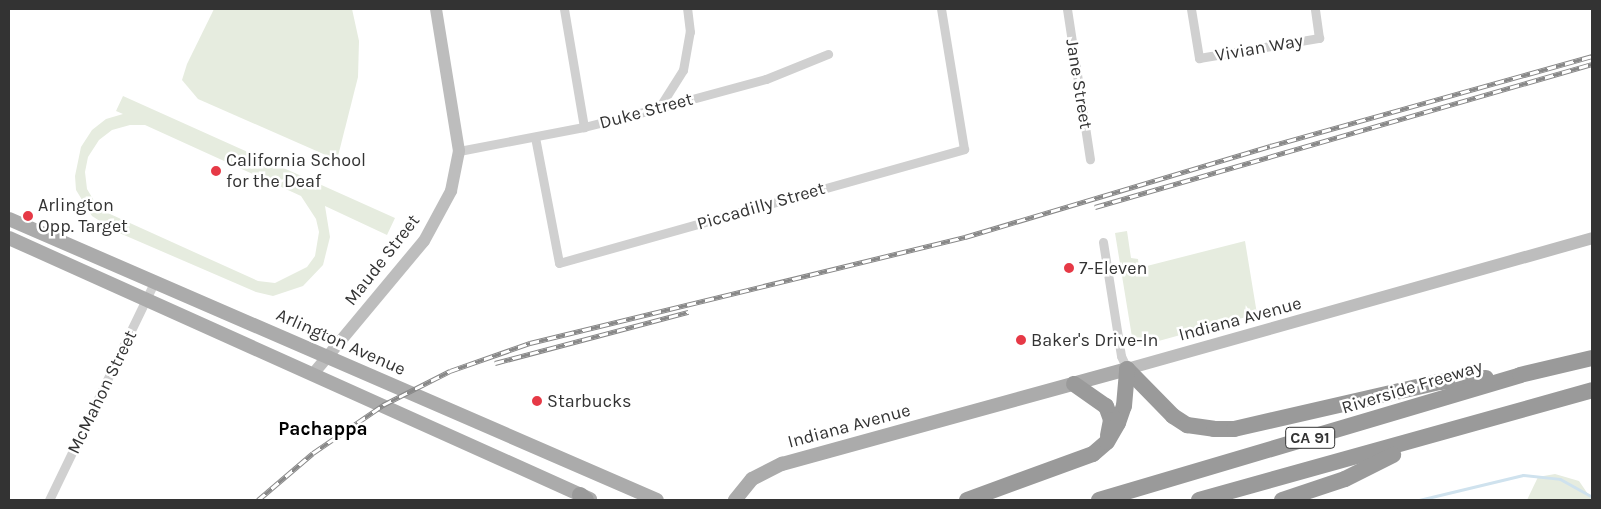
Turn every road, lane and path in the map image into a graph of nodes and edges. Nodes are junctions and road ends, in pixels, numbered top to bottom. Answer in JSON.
{"nodes":[{"id":1,"x":436,"y":9,"type":"edge"},
{"id":2,"x":564,"y":9,"type":"edge"},
{"id":3,"x":687,"y":9,"type":"edge"},
{"id":4,"x":940,"y":9,"type":"edge"},
{"id":5,"x":1067,"y":9,"type":"edge"},
{"id":6,"x":1191,"y":9,"type":"edge"},
{"id":7,"x":1315,"y":9,"type":"edge"},
{"id":8,"x":828,"y":54,"type":"dead end"},
{"id":9,"x":659,"y":108,"type":"junction"},
{"id":10,"x":584,"y":127,"type":"junction"},
{"id":11,"x":535,"y":137,"type":"junction"},
{"id":12,"x":459,"y":150,"type":"junction"},
{"id":13,"x":1090,"y":159,"type":"dead end"},
{"id":14,"x":9,"y":219,"type":"edge"},
{"id":15,"x":9,"y":238,"type":"edge"},
{"id":16,"x":1592,"y":238,"type":"edge"},
{"id":17,"x":1103,"y":242,"type":"dead end"},
{"id":18,"x":154,"y":283,"type":"junction"},
{"id":19,"x":146,"y":300,"type":"junction"},
{"id":20,"x":328,"y":355,"type":"junction"},
{"id":21,"x":1592,"y":358,"type":"edge"},
{"id":22,"x":1127,"y":370,"type":"junction"},
{"id":23,"x":313,"y":374,"type":"junction"},
{"id":24,"x":1520,"y":375,"type":"junction"},
{"id":25,"x":1074,"y":384,"type":"junction"},
{"id":26,"x":1592,"y":390,"type":"edge"},
{"id":27,"x":1428,"y":438,"type":"junction"},
{"id":28,"x":1107,"y":442,"type":"junction"},
{"id":29,"x":586,"y":498,"type":"edge"},
{"id":30,"x":49,"y":500,"type":"edge"},
{"id":31,"x":657,"y":500,"type":"edge"},
{"id":32,"x":735,"y":500,"type":"edge"},
{"id":33,"x":967,"y":500,"type":"edge"},
{"id":34,"x":1099,"y":500,"type":"edge"},
{"id":35,"x":1199,"y":500,"type":"edge"},
{"id":36,"x":1282,"y":500,"type":"edge"}],
"edges":[{"from":1,"to":12,"type":"main road","name":"Maude Street"},
{"from":2,"to":10,"type":"street"},
{"from":3,"to":9,"type":"street"},
{"from":4,"to":11,"type":"street","name":"Piccadilly Street"},
{"from":5,"to":13,"type":"street","name":"Jane Street"},
{"from":6,"to":7,"type":"street","name":"Vivian Way"},
{"from":8,"to":9,"type":"street","name":"Duke Street"},
{"from":9,"to":10,"type":"street","name":"Duke Street"},
{"from":10,"to":11,"type":"street","name":"Duke Street"},
{"from":11,"to":12,"type":"street","name":"Duke Street"},
{"from":12,"to":20,"type":"main road","name":"Maude Street"},
{"from":14,"to":18,"type":"main road","name":"Arlington Avenue"},
{"from":15,"to":19,"type":"main road"},
{"from":16,"to":22,"type":"main road","name":"Indiana Avenue"},
{"from":17,"to":22,"type":"street"},
{"from":18,"to":19,"type":"street","name":"McMahon Street"},
{"from":18,"to":20,"type":"main road","name":"Arlington Avenue"},
{"from":19,"to":23,"type":"main road"},
{"from":19,"to":30,"type":"street","name":"McMahon Street"},
{"from":20,"to":23,"type":"main road","name":"Maude Street"},
{"from":20,"to":31,"type":"main road","name":"Arlington Avenue"},
{"from":21,"to":24,"type":"highway","name":"Riverside Freeway","number":"CA 91"},
{"from":22,"to":24,"type":"highway"},
{"from":22,"to":25,"type":"main road","name":"Indiana Avenue"},
{"from":22,"to":28,"type":"highway"},
{"from":23,"to":29,"type":"main road"},
{"from":24,"to":34,"type":"highway","name":"Riverside Freeway","number":"CA 91"},
{"from":25,"to":28,"type":"highway"},
{"from":25,"to":32,"type":"main road","name":"Indiana Avenue"},
{"from":26,"to":27,"type":"highway","number":"CA 91"},
{"from":27,"to":35,"type":"highway","number":"CA 91"},
{"from":27,"to":36,"type":"highway"},
{"from":28,"to":33,"type":"highway"}]}
